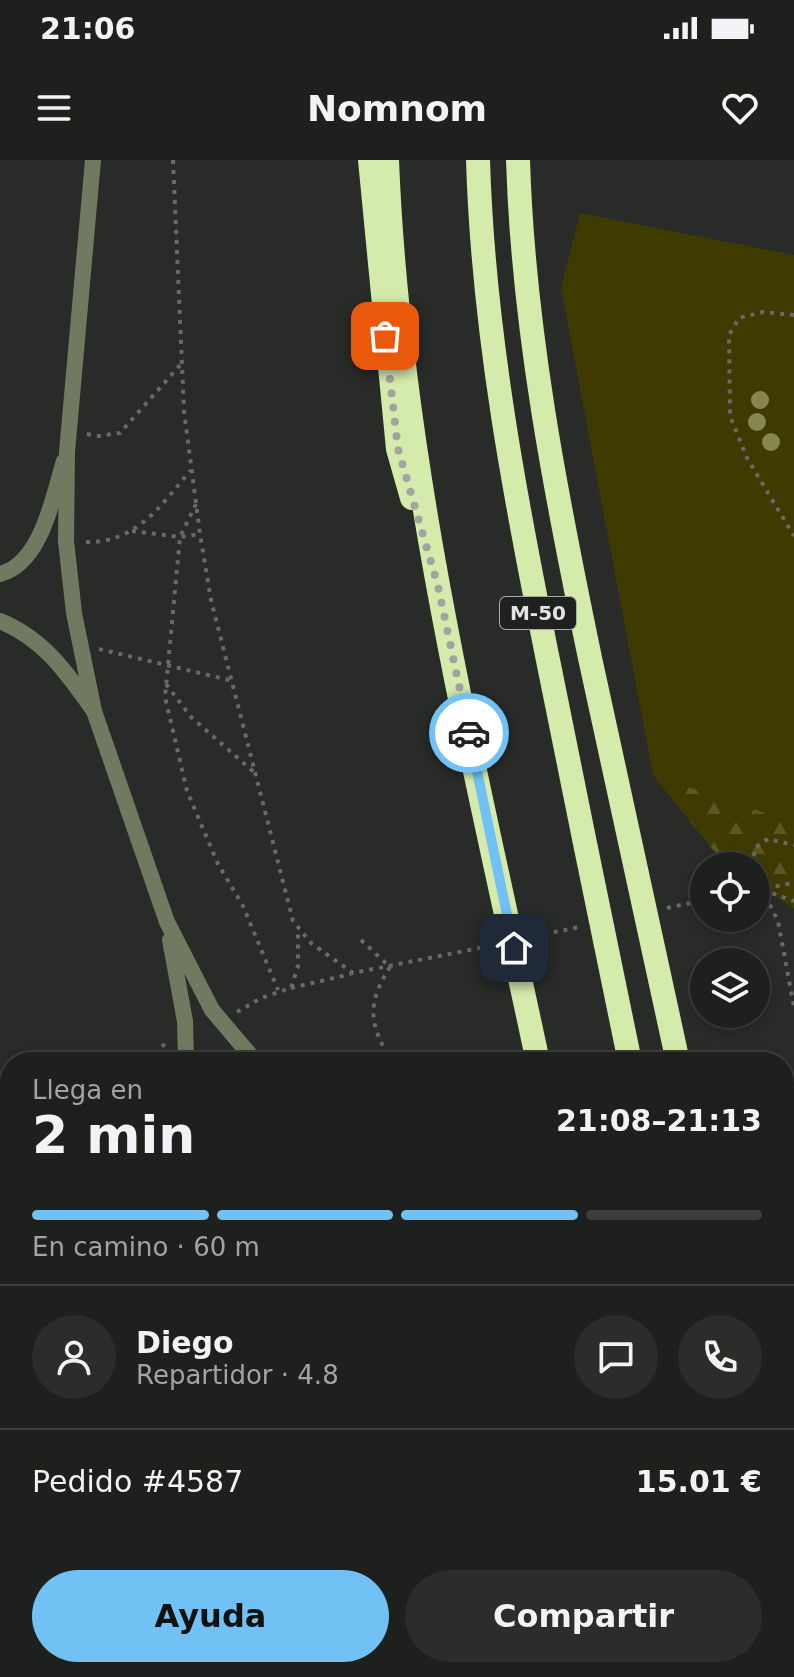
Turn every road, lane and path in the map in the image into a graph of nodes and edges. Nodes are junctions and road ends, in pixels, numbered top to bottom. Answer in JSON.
{"nodes":[{"id":1,"x":93,"y":160,"type":"edge"},
{"id":2,"x":173,"y":160,"type":"edge"},
{"id":3,"x":370,"y":160,"type":"edge"},
{"id":4,"x":387,"y":160,"type":"edge"},
{"id":5,"x":478,"y":160,"type":"edge"},
{"id":6,"x":518,"y":160,"type":"edge"},
{"id":7,"x":794,"y":315,"type":"edge"},
{"id":8,"x":181,"y":364,"type":"junction"},
{"id":9,"x":69,"y":429,"type":"junction"},
{"id":10,"x":67,"y":452,"type":"junction"},
{"id":11,"x":191,"y":470,"type":"junction"},
{"id":12,"x":197,"y":502,"type":"junction"},
{"id":13,"x":132,"y":531,"type":"junction"},
{"id":14,"x":200,"y":534,"type":"junction"},
{"id":15,"x":794,"y":536,"type":"edge"},
{"id":16,"x":180,"y":537,"type":"junction"},
{"id":17,"x":66,"y":541,"type":"junction"},
{"id":18,"x":0,"y":574,"type":"edge"},
{"id":19,"x":438,"y":586,"type":"junction"},
{"id":20,"x":0,"y":621,"type":"edge"},
{"id":21,"x":81,"y":645,"type":"junction"},
{"id":22,"x":169,"y":666,"type":"junction"},
{"id":23,"x":233,"y":681,"type":"junction"},
{"id":24,"x":166,"y":684,"type":"junction"},
{"id":25,"x":94,"y":711,"type":"junction"},
{"id":26,"x":257,"y":775,"type":"junction"},
{"id":27,"x":794,"y":845,"type":"edge"},
{"id":28,"x":755,"y":852,"type":"edge"},
{"id":29,"x":794,"y":883,"type":"edge"},
{"id":30,"x":770,"y":887,"type":"edge"},
{"id":31,"x":770,"y":893,"type":"edge"},
{"id":32,"x":794,"y":901,"type":"edge"},
{"id":33,"x":690,"y":903,"type":"edge"},
{"id":34,"x":770,"y":908,"type":"edge"},
{"id":35,"x":659,"y":910,"type":"dead end"},
{"id":36,"x":167,"y":922,"type":"junction"},
{"id":37,"x":585,"y":926,"type":"dead end"},
{"id":38,"x":298,"y":931,"type":"junction"},
{"id":39,"x":525,"y":938,"type":"dead end"},
{"id":40,"x":361,"y":940,"type":"dead end"},
{"id":41,"x":495,"y":945,"type":"dead end"},
{"id":42,"x":654,"y":956,"type":"junction"},
{"id":43,"x":390,"y":967,"type":"junction"},
{"id":44,"x":353,"y":973,"type":"junction"},
{"id":45,"x":291,"y":988,"type":"junction"},
{"id":46,"x":278,"y":990,"type":"junction"},
{"id":47,"x":794,"y":1007,"type":"edge"},
{"id":48,"x":224,"y":1023,"type":"junction"},
{"id":49,"x":186,"y":1052,"type":"edge"},
{"id":50,"x":248,"y":1052,"type":"edge"},
{"id":51,"x":387,"y":1052,"type":"edge"},
{"id":52,"x":536,"y":1052,"type":"edge"},
{"id":53,"x":628,"y":1052,"type":"edge"},
{"id":54,"x":676,"y":1052,"type":"edge"},
{"id":55,"x":690,"y":1052,"type":"edge"}],
"edges":[{"from":1,"to":9,"type":"street"},
{"from":2,"to":8,"type":"path"},
{"from":3,"to":19,"type":"highway"},
{"from":4,"to":19,"type":"highway"},
{"from":5,"to":53,"type":"highway","number":"M-50"},
{"from":6,"to":42,"type":"highway"},
{"from":7,"to":15,"type":"path"},
{"from":8,"to":9,"type":"path"},
{"from":8,"to":11,"type":"path"},
{"from":9,"to":10,"type":"street"},
{"from":10,"to":17,"type":"street"},
{"from":10,"to":18,"type":"street"},
{"from":11,"to":12,"type":"path"},
{"from":11,"to":13,"type":"path"},
{"from":12,"to":14,"type":"path"},
{"from":12,"to":16,"type":"path"},
{"from":13,"to":16,"type":"path"},
{"from":13,"to":17,"type":"path"},
{"from":14,"to":16,"type":"path"},
{"from":14,"to":23,"type":"path"},
{"from":16,"to":22,"type":"path"},
{"from":17,"to":21,"type":"street"},
{"from":19,"to":52,"type":"highway"},
{"from":20,"to":25,"type":"street"},
{"from":21,"to":22,"type":"path"},
{"from":21,"to":25,"type":"street"},
{"from":22,"to":23,"type":"path"},
{"from":22,"to":24,"type":"path"},
{"from":23,"to":26,"type":"path"},
{"from":24,"to":26,"type":"path"},
{"from":24,"to":46,"type":"path"},
{"from":25,"to":36,"type":"street"},
{"from":26,"to":38,"type":"path"},
{"from":27,"to":28,"type":"path"},
{"from":29,"to":30,"type":"path"},
{"from":31,"to":32,"type":"path"},
{"from":33,"to":35,"type":"path"},
{"from":34,"to":47,"type":"path"},
{"from":36,"to":48,"type":"street"},
{"from":36,"to":49,"type":"street"},
{"from":37,"to":39,"type":"path"},
{"from":38,"to":44,"type":"path"},
{"from":38,"to":45,"type":"path"},
{"from":40,"to":43,"type":"path"},
{"from":41,"to":43,"type":"path"},
{"from":42,"to":54,"type":"highway"},
{"from":42,"to":55,"type":"highway"},
{"from":43,"to":44,"type":"path"},
{"from":43,"to":51,"type":"path"},
{"from":44,"to":45,"type":"path"},
{"from":45,"to":46,"type":"path"},
{"from":46,"to":48,"type":"path"},
{"from":48,"to":50,"type":"street"}]}
